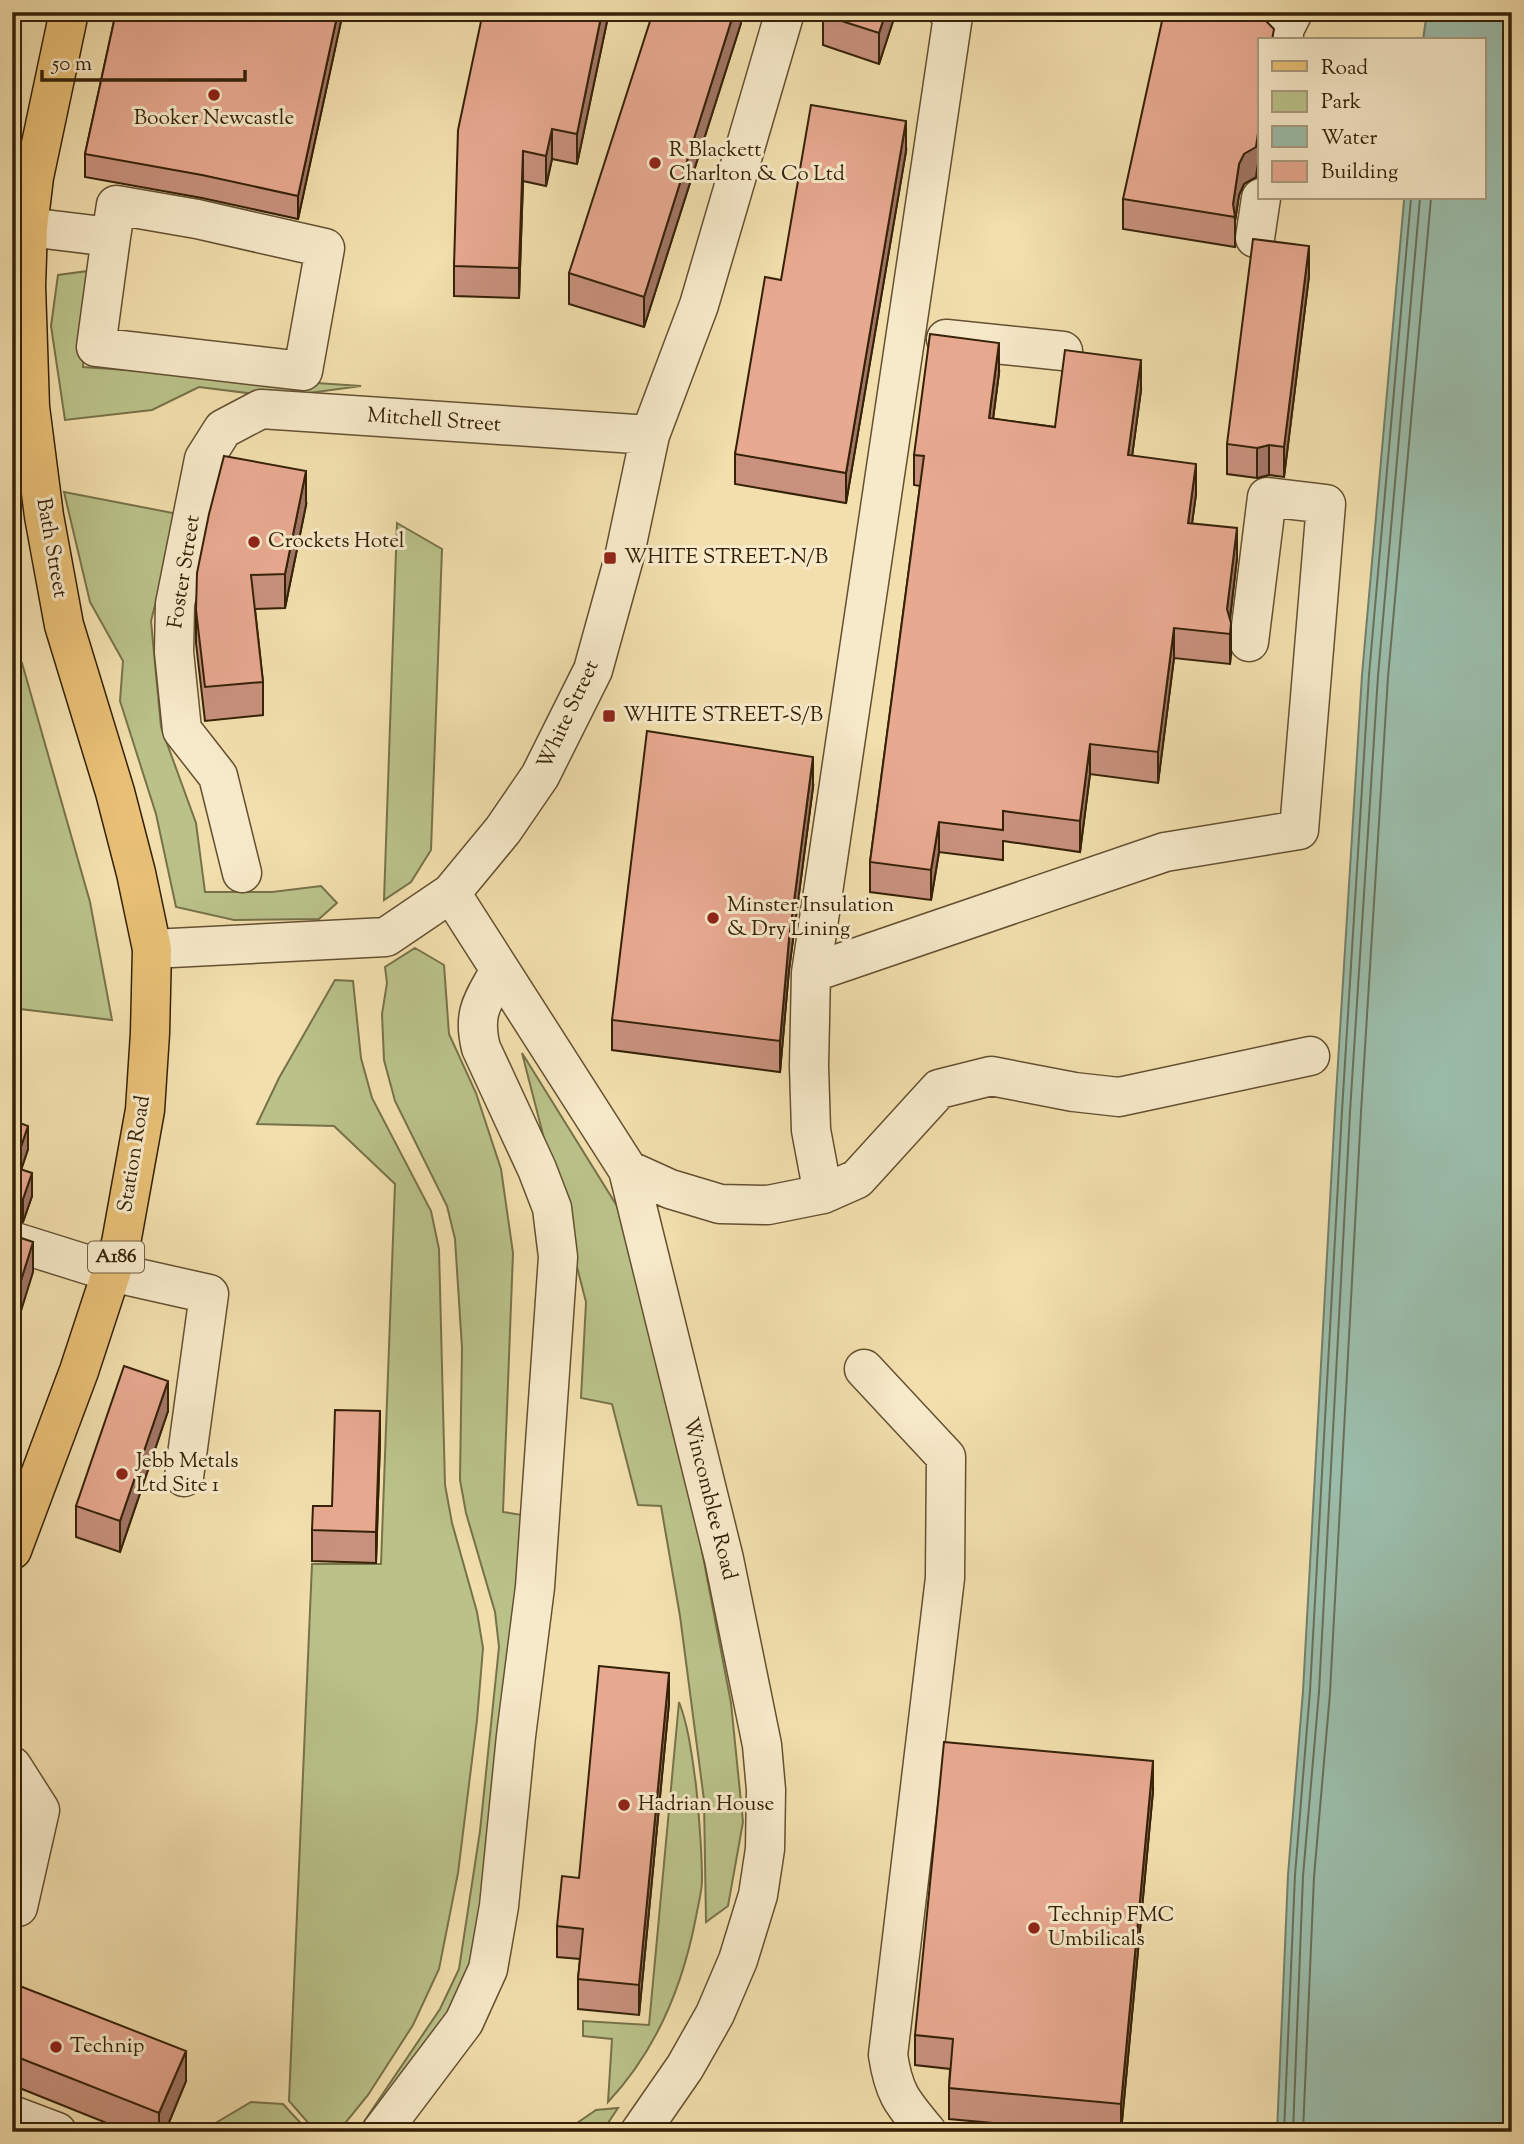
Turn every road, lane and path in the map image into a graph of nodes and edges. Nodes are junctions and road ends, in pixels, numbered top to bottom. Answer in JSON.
{"nodes":[{"id":1,"x":69,"y":12,"type":"edge"},
{"id":2,"x":785,"y":12,"type":"edge"},
{"id":3,"x":948,"y":12,"type":"edge"},
{"id":4,"x":1293,"y":12,"type":"edge"},
{"id":5,"x":1283,"y":38,"type":"edge"},
{"id":6,"x":1261,"y":200,"type":"edge"},
{"id":7,"x":28,"y":227,"type":"junction"},
{"id":8,"x":111,"y":237,"type":"junction"},
{"id":9,"x":1255,"y":238,"type":"edge"},
{"id":10,"x":906,"y":334,"type":"junction"},
{"id":11,"x":1063,"y":351,"type":"edge"},
{"id":12,"x":223,"y":429,"type":"joint"},
{"id":13,"x":650,"y":435,"type":"junction"},
{"id":14,"x":1249,"y":642,"type":"dead end"},
{"id":15,"x":242,"y":873,"type":"dead end"},
{"id":16,"x":451,"y":893,"type":"junction"},
{"id":17,"x":152,"y":949,"type":"junction"},
{"id":18,"x":500,"y":970,"type":"junction"},
{"id":19,"x":811,"y":973,"type":"junction"},
{"id":20,"x":1310,"y":1056,"type":"dead end"},
{"id":21,"x":628,"y":1170,"type":"junction"},
{"id":22,"x":823,"y":1194,"type":"junction"},
{"id":23,"x":12,"y":1241,"type":"edge"},
{"id":24,"x":111,"y":1272,"type":"junction"},
{"id":25,"x":864,"y":1369,"type":"dead end"},
{"id":26,"x":184,"y":1477,"type":"dead end"},
{"id":27,"x":12,"y":1550,"type":"edge"},
{"id":28,"x":12,"y":1766,"type":"edge"},
{"id":29,"x":18,"y":1907,"type":"dead end"},
{"id":30,"x":12,"y":2115,"type":"edge"},
{"id":31,"x":57,"y":2132,"type":"edge"},
{"id":32,"x":381,"y":2132,"type":"edge"},
{"id":33,"x":640,"y":2132,"type":"edge"},
{"id":34,"x":927,"y":2132,"type":"edge"}],
"edges":[{"from":1,"to":7,"type":"main road","name":"Bath Street","number":"A186"},
{"from":2,"to":13,"type":"street","name":"White Street"},
{"from":3,"to":10,"type":"street"},
{"from":4,"to":5,"type":"street"},
{"from":6,"to":9,"type":"street"},
{"from":7,"to":8,"type":"street"},
{"from":7,"to":17,"type":"main road","name":"Bath Street","number":"A186"},
{"from":8,"to":8,"type":"street"},
{"from":10,"to":11,"type":"street"},
{"from":10,"to":19,"type":"street"},
{"from":12,"to":13,"type":"street","name":"Mitchell Street"},
{"from":12,"to":15,"type":"street","name":"Foster Street"},
{"from":13,"to":16,"type":"street","name":"White Street"},
{"from":14,"to":19,"type":"street"},
{"from":16,"to":17,"type":"street","name":"White Street"},
{"from":16,"to":18,"type":"street","name":"Wincomblee Road"},
{"from":17,"to":24,"type":"main road","name":"Station Road","number":"A186"},
{"from":18,"to":21,"type":"street","name":"Wincomblee Road"},
{"from":18,"to":32,"type":"street"},
{"from":19,"to":22,"type":"street"},
{"from":20,"to":22,"type":"street"},
{"from":21,"to":22,"type":"street"},
{"from":21,"to":33,"type":"street","name":"Wincomblee Road"},
{"from":23,"to":24,"type":"street"},
{"from":24,"to":26,"type":"street"},
{"from":24,"to":27,"type":"main road","name":"Station Road","number":"A186"},
{"from":25,"to":34,"type":"street"},
{"from":28,"to":29,"type":"street"},
{"from":30,"to":31,"type":"street"}]}
